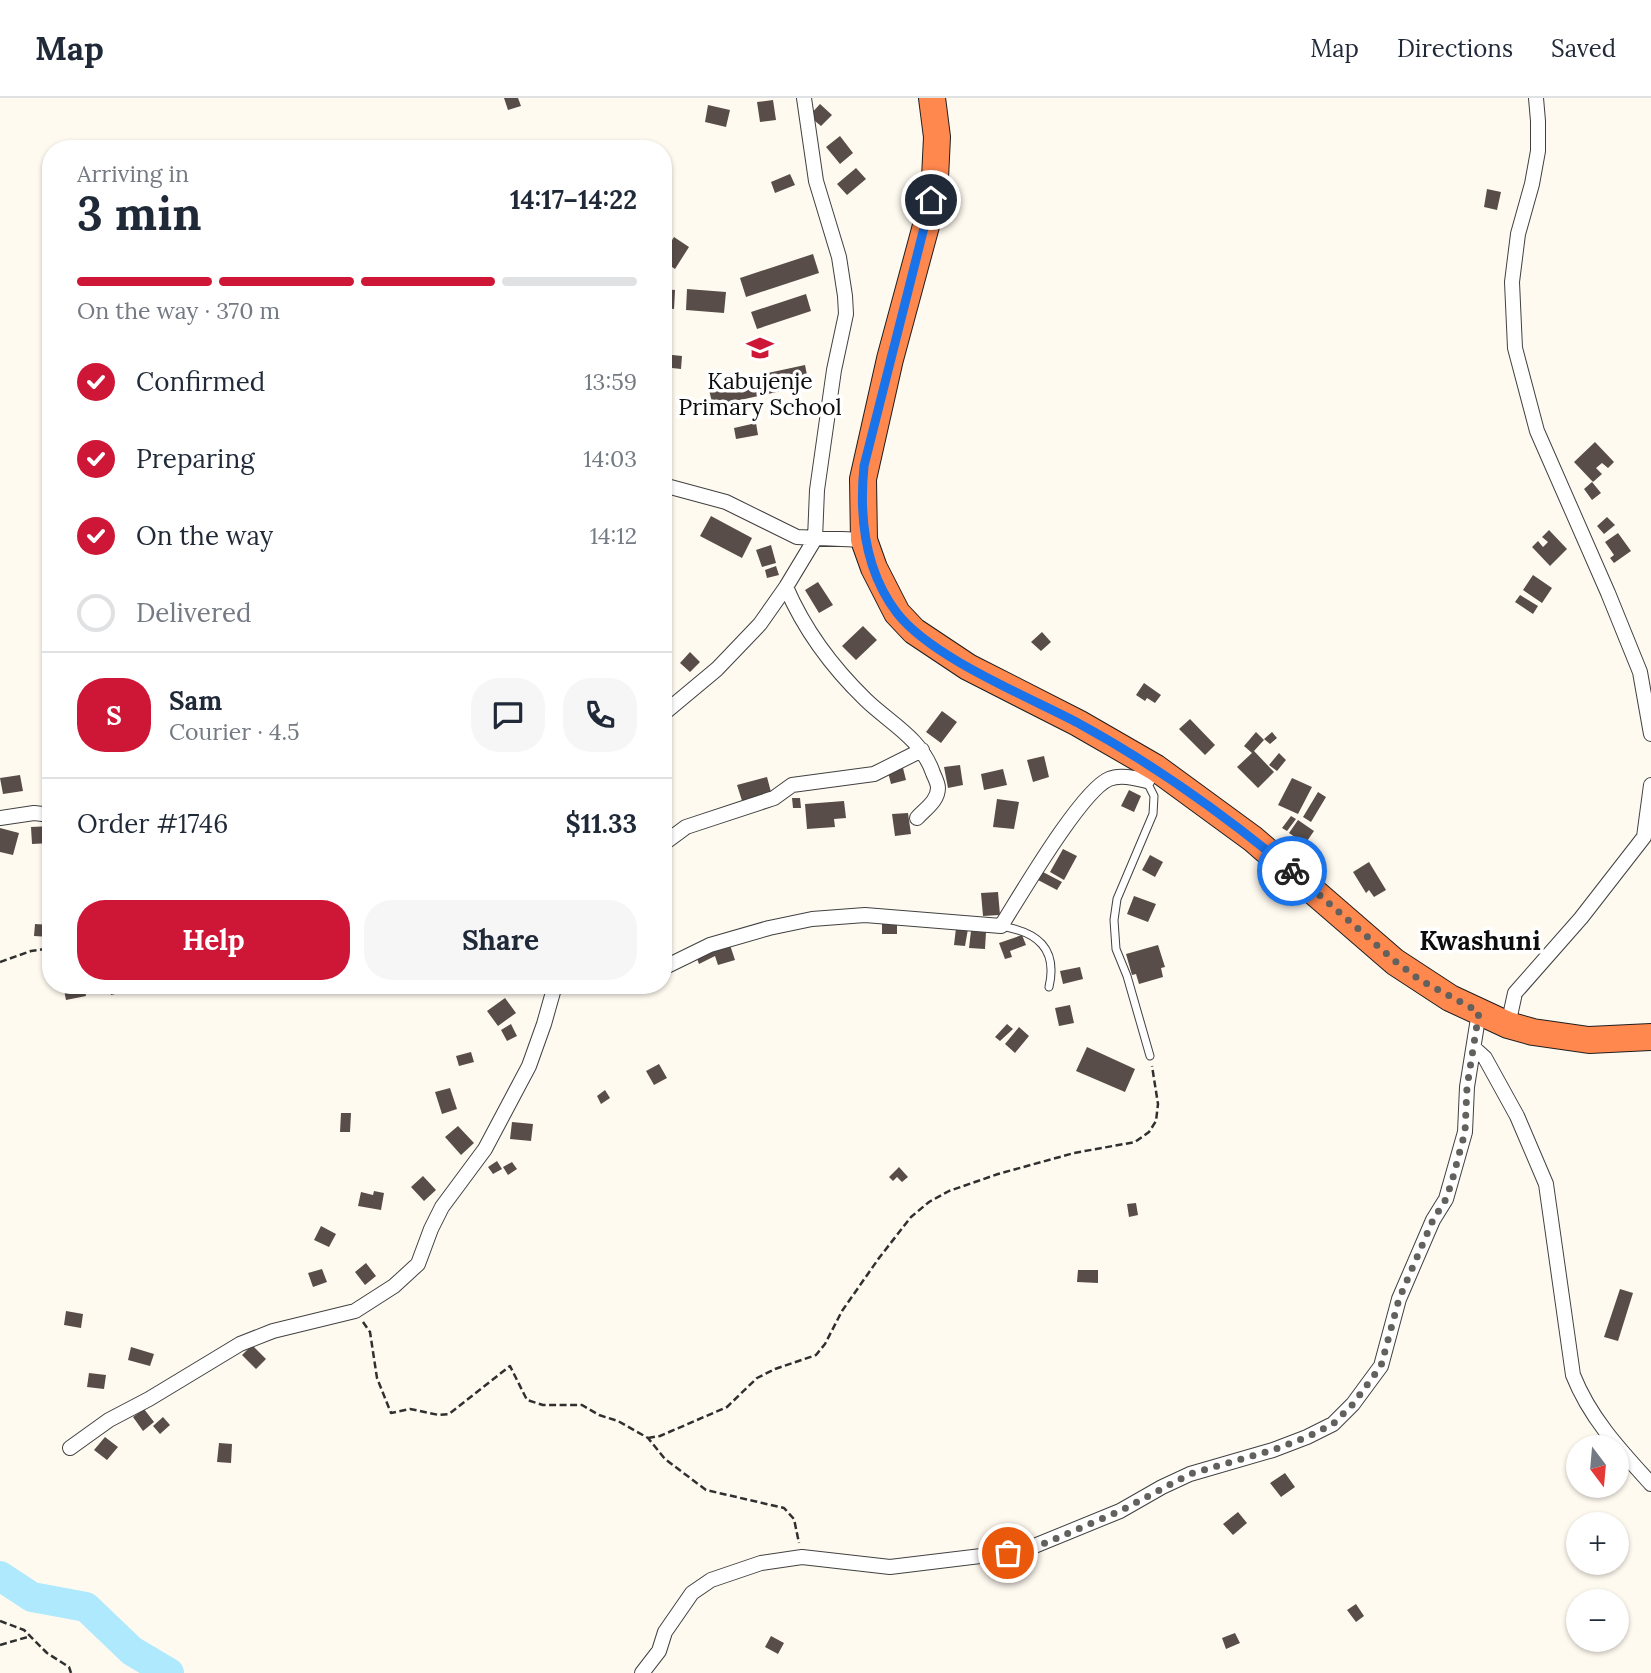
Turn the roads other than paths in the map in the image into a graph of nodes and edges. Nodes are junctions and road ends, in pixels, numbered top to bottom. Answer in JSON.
{"nodes":[{"id":1,"x":804,"y":98,"type":"edge"},
{"id":2,"x":932,"y":98,"type":"edge"},
{"id":3,"x":1535,"y":98,"type":"edge"},
{"id":4,"x":672,"y":487,"type":"edge"},
{"id":5,"x":815,"y":539,"type":"junction"},
{"id":6,"x":864,"y":540,"type":"junction"},
{"id":7,"x":786,"y":587,"type":"junction"},
{"id":8,"x":672,"y":706,"type":"edge"},
{"id":9,"x":1651,"y":734,"type":"edge"},
{"id":10,"x":922,"y":750,"type":"junction"},
{"id":11,"x":1151,"y":774,"type":"junction"},
{"id":12,"x":1651,"y":785,"type":"edge"},
{"id":13,"x":42,"y":814,"type":"edge"},
{"id":14,"x":0,"y":818,"type":"edge"},
{"id":15,"x":917,"y":818,"type":"dead end"},
{"id":16,"x":672,"y":837,"type":"edge"},
{"id":17,"x":1001,"y":926,"type":"junction"},
{"id":18,"x":672,"y":964,"type":"edge"},
{"id":19,"x":1049,"y":987,"type":"dead end"},
{"id":20,"x":552,"y":994,"type":"edge"},
{"id":21,"x":1479,"y":1012,"type":"junction"},
{"id":22,"x":1507,"y":1025,"type":"junction"},
{"id":23,"x":1651,"y":1037,"type":"edge"},
{"id":24,"x":1474,"y":1048,"type":"junction"},
{"id":25,"x":1150,"y":1056,"type":"road end"},
{"id":26,"x":70,"y":1448,"type":"dead end"},
{"id":27,"x":1651,"y":1484,"type":"edge"},
{"id":28,"x":642,"y":1673,"type":"edge"}],
"edges":[{"from":1,"to":5,"type":"street"},
{"from":2,"to":6,"type":"highway"},
{"from":3,"to":9,"type":"street"},
{"from":4,"to":5,"type":"street"},
{"from":5,"to":6,"type":"street"},
{"from":5,"to":7,"type":"street"},
{"from":6,"to":11,"type":"highway"},
{"from":7,"to":8,"type":"street"},
{"from":7,"to":10,"type":"street"},
{"from":10,"to":15,"type":"street"},
{"from":10,"to":16,"type":"street"},
{"from":11,"to":17,"type":"street"},
{"from":11,"to":21,"type":"highway"},
{"from":11,"to":25,"type":"lane"},
{"from":12,"to":22,"type":"street"},
{"from":13,"to":14,"type":"street"},
{"from":17,"to":18,"type":"street"},
{"from":17,"to":19,"type":"lane"},
{"from":20,"to":26,"type":"street"},
{"from":21,"to":22,"type":"highway"},
{"from":21,"to":24,"type":"street"},
{"from":22,"to":23,"type":"highway"},
{"from":24,"to":27,"type":"street"},
{"from":24,"to":28,"type":"street"}]}
